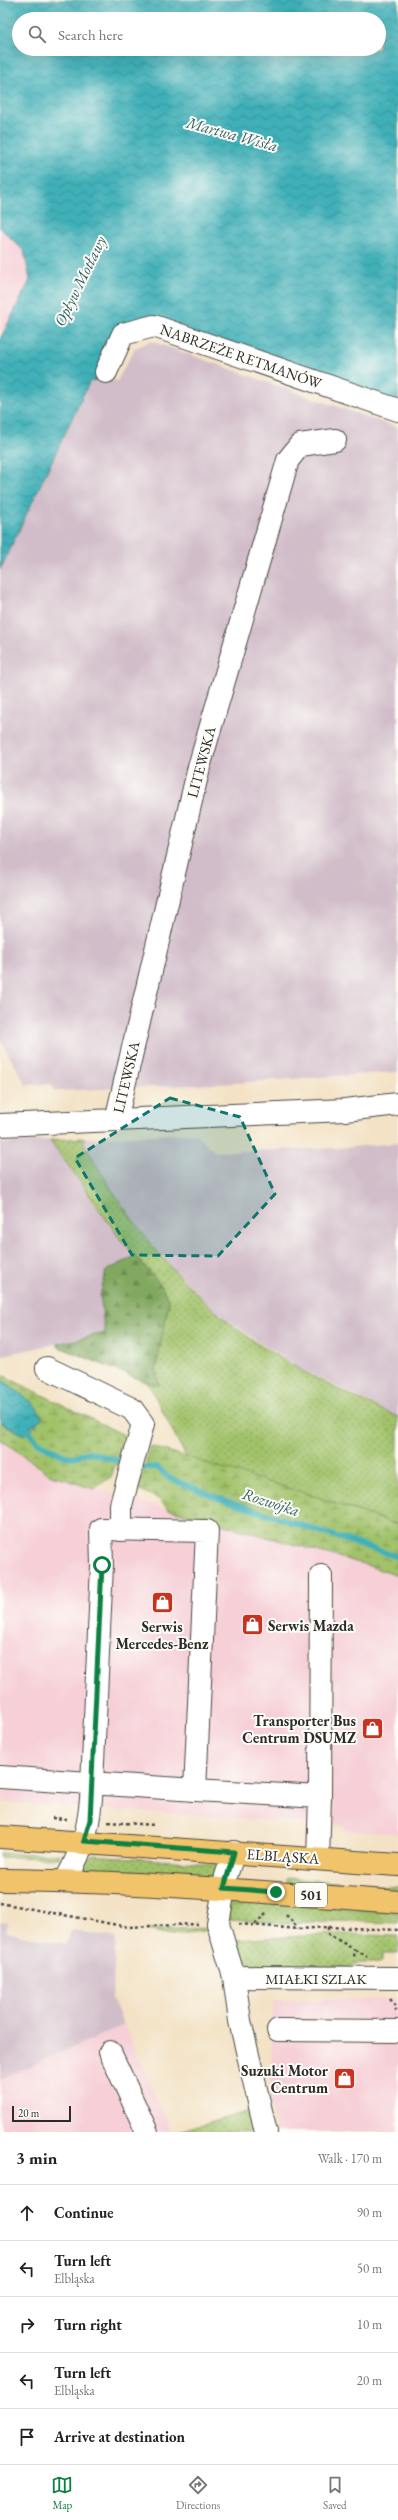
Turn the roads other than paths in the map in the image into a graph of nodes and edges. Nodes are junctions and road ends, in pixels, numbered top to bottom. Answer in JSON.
{"nodes":[{"id":1,"x":106,"y":372,"type":"dead end"},
{"id":2,"x":398,"y":410,"type":"edge"},
{"id":3,"x":335,"y":440,"type":"dead end"},
{"id":4,"x":398,"y":1104,"type":"edge"},
{"id":5,"x":116,"y":1120,"type":"junction"},
{"id":6,"x":0,"y":1125,"type":"edge"},
{"id":7,"x":47,"y":1368,"type":"dead end"},
{"id":8,"x":120,"y":1530,"type":"junction"},
{"id":9,"x":321,"y":1576,"type":"dead end"},
{"id":10,"x":0,"y":1777,"type":"edge"},
{"id":11,"x":92,"y":1784,"type":"junction"},
{"id":12,"x":195,"y":1790,"type":"junction"},
{"id":13,"x":320,"y":1797,"type":"junction"},
{"id":14,"x":0,"y":1837,"type":"edge"},
{"id":15,"x":84,"y":1841,"type":"junction"},
{"id":16,"x":234,"y":1852,"type":"junction"},
{"id":17,"x":318,"y":1859,"type":"junction"},
{"id":18,"x":398,"y":1865,"type":"edge"},
{"id":19,"x":0,"y":1880,"type":"edge"},
{"id":20,"x":66,"y":1880,"type":"junction"},
{"id":21,"x":224,"y":1888,"type":"junction"},
{"id":22,"x":398,"y":1902,"type":"edge"},
{"id":23,"x":234,"y":1978,"type":"junction"},
{"id":24,"x":394,"y":1978,"type":"edge"},
{"id":25,"x":278,"y":2030,"type":"dead end"},
{"id":26,"x":397,"y":2031,"type":"edge"},
{"id":27,"x":110,"y":2052,"type":"dead end"},
{"id":28,"x":147,"y":2132,"type":"edge"},
{"id":29,"x":266,"y":2132,"type":"edge"}],
"edges":[{"from":1,"to":2,"type":"street","name":"NABRZEŻE RETMANÓW"},
{"from":3,"to":5,"type":"street","name":"LITEWSKA"},
{"from":4,"to":5,"type":"street","name":"LITEWSKA"},
{"from":5,"to":6,"type":"street","name":"LITEWSKA"},
{"from":7,"to":8,"type":"street"},
{"from":8,"to":11,"type":"street"},
{"from":8,"to":12,"type":"street"},
{"from":9,"to":13,"type":"street"},
{"from":10,"to":11,"type":"street"},
{"from":11,"to":12,"type":"street"},
{"from":11,"to":15,"type":"street"},
{"from":12,"to":13,"type":"street"},
{"from":13,"to":17,"type":"street"},
{"from":14,"to":15,"type":"main road","name":"ELBLĄSKA"},
{"from":15,"to":16,"type":"main road","name":"ELBLĄSKA"},
{"from":15,"to":20,"type":"street"},
{"from":16,"to":17,"type":"main road","name":"ELBLĄSKA"},
{"from":16,"to":21,"type":"street"},
{"from":17,"to":18,"type":"main road","name":"ELBLĄSKA"},
{"from":19,"to":20,"type":"main road","number":"501"},
{"from":20,"to":21,"type":"main road","number":"501"},
{"from":21,"to":22,"type":"main road","number":"501"},
{"from":21,"to":23,"type":"street"},
{"from":23,"to":24,"type":"street","name":"MIAŁKI SZLAK"},
{"from":23,"to":29,"type":"street"},
{"from":25,"to":26,"type":"street"},
{"from":27,"to":28,"type":"street"}]}
